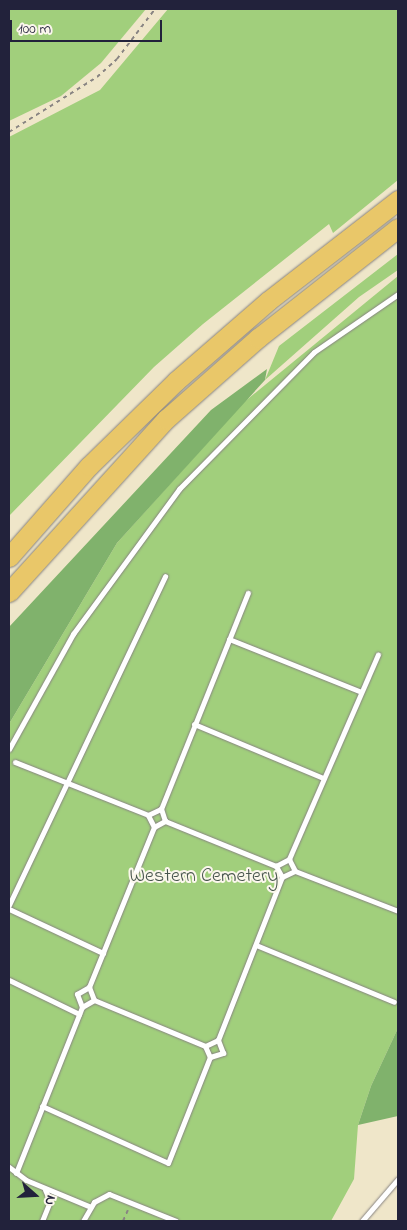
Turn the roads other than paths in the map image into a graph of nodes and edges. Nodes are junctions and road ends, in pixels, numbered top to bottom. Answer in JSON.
{"nodes":[{"id":1,"x":398,"y":200,"type":"edge"},
{"id":2,"x":398,"y":228,"type":"edge"},
{"id":3,"x":398,"y":294,"type":"edge"},
{"id":4,"x":9,"y":557,"type":"edge"},
{"id":5,"x":165,"y":576,"type":"dead end"},
{"id":6,"x":9,"y":592,"type":"edge"},
{"id":7,"x":248,"y":593,"type":"dead end"},
{"id":8,"x":229,"y":639,"type":"junction"},
{"id":9,"x":378,"y":654,"type":"dead end"},
{"id":10,"x":359,"y":691,"type":"junction"},
{"id":11,"x":194,"y":724,"type":"junction"},
{"id":12,"x":9,"y":749,"type":"edge"},
{"id":13,"x":15,"y":762,"type":"dead end"},
{"id":14,"x":323,"y":778,"type":"junction"},
{"id":15,"x":68,"y":783,"type":"junction"},
{"id":16,"x":160,"y":809,"type":"junction"},
{"id":17,"x":148,"y":815,"type":"junction"},
{"id":18,"x":165,"y":821,"type":"junction"},
{"id":19,"x":154,"y":827,"type":"junction"},
{"id":20,"x":289,"y":859,"type":"junction"},
{"id":21,"x":276,"y":866,"type":"junction"},
{"id":22,"x":295,"y":872,"type":"junction"},
{"id":23,"x":282,"y":877,"type":"junction"},
{"id":24,"x":9,"y":905,"type":"edge"},
{"id":25,"x":9,"y":909,"type":"edge"},
{"id":26,"x":398,"y":911,"type":"edge"},
{"id":27,"x":256,"y":945,"type":"junction"},
{"id":28,"x":103,"y":953,"type":"junction"},
{"id":29,"x":9,"y":980,"type":"edge"},
{"id":30,"x":89,"y":986,"type":"junction"},
{"id":31,"x":94,"y":1000,"type":"junction"},
{"id":32,"x":394,"y":1002,"type":"dead end"},
{"id":33,"x":82,"y":1007,"type":"junction"},
{"id":34,"x":78,"y":1014,"type":"junction"},
{"id":35,"x":218,"y":1040,"type":"junction"},
{"id":36,"x":205,"y":1046,"type":"junction"},
{"id":37,"x":210,"y":1057,"type":"junction"},
{"id":38,"x":42,"y":1106,"type":"junction"},
{"id":39,"x":9,"y":1167,"type":"edge"},
{"id":40,"x":16,"y":1173,"type":"junction"},
{"id":41,"x":398,"y":1179,"type":"edge"},
{"id":42,"x":43,"y":1187,"type":"junction"},
{"id":43,"x":91,"y":1207,"type":"junction"},
{"id":44,"x":42,"y":1221,"type":"edge"},
{"id":45,"x":83,"y":1221,"type":"edge"},
{"id":46,"x":176,"y":1221,"type":"edge"},
{"id":47,"x":362,"y":1221,"type":"edge"}],
"edges":[{"from":1,"to":4,"type":"highway"},
{"from":2,"to":6,"type":"highway"},
{"from":3,"to":12,"type":"lane"},
{"from":5,"to":15,"type":"lane"},
{"from":7,"to":8,"type":"lane"},
{"from":8,"to":10,"type":"lane"},
{"from":8,"to":11,"type":"lane"},
{"from":9,"to":10,"type":"lane"},
{"from":10,"to":14,"type":"lane"},
{"from":11,"to":14,"type":"lane"},
{"from":11,"to":16,"type":"lane"},
{"from":13,"to":15,"type":"lane"},
{"from":14,"to":20,"type":"lane"},
{"from":15,"to":17,"type":"lane"},
{"from":15,"to":24,"type":"lane"},
{"from":16,"to":17,"type":"lane"},
{"from":16,"to":18,"type":"lane"},
{"from":17,"to":19,"type":"lane"},
{"from":18,"to":19,"type":"lane"},
{"from":18,"to":21,"type":"lane"},
{"from":19,"to":28,"type":"lane"},
{"from":20,"to":21,"type":"lane"},
{"from":20,"to":22,"type":"lane"},
{"from":21,"to":23,"type":"lane"},
{"from":22,"to":23,"type":"lane"},
{"from":22,"to":26,"type":"lane"},
{"from":23,"to":27,"type":"lane"},
{"from":25,"to":28,"type":"lane"},
{"from":27,"to":32,"type":"lane"},
{"from":27,"to":35,"type":"lane"},
{"from":28,"to":30,"type":"lane"},
{"from":29,"to":34,"type":"lane"},
{"from":30,"to":31,"type":"lane"},
{"from":30,"to":33,"type":"lane"},
{"from":31,"to":33,"type":"lane"},
{"from":31,"to":36,"type":"lane"},
{"from":33,"to":34,"type":"lane"},
{"from":34,"to":38,"type":"lane"},
{"from":35,"to":36,"type":"lane"},
{"from":35,"to":37,"type":"lane"},
{"from":36,"to":37,"type":"lane"},
{"from":37,"to":38,"type":"lane"},
{"from":38,"to":40,"type":"lane"},
{"from":39,"to":40,"type":"lane"},
{"from":40,"to":42,"type":"lane"},
{"from":41,"to":47,"type":"lane"},
{"from":42,"to":43,"type":"lane"},
{"from":42,"to":44,"type":"lane"},
{"from":43,"to":45,"type":"lane"},
{"from":43,"to":46,"type":"lane"}]}
